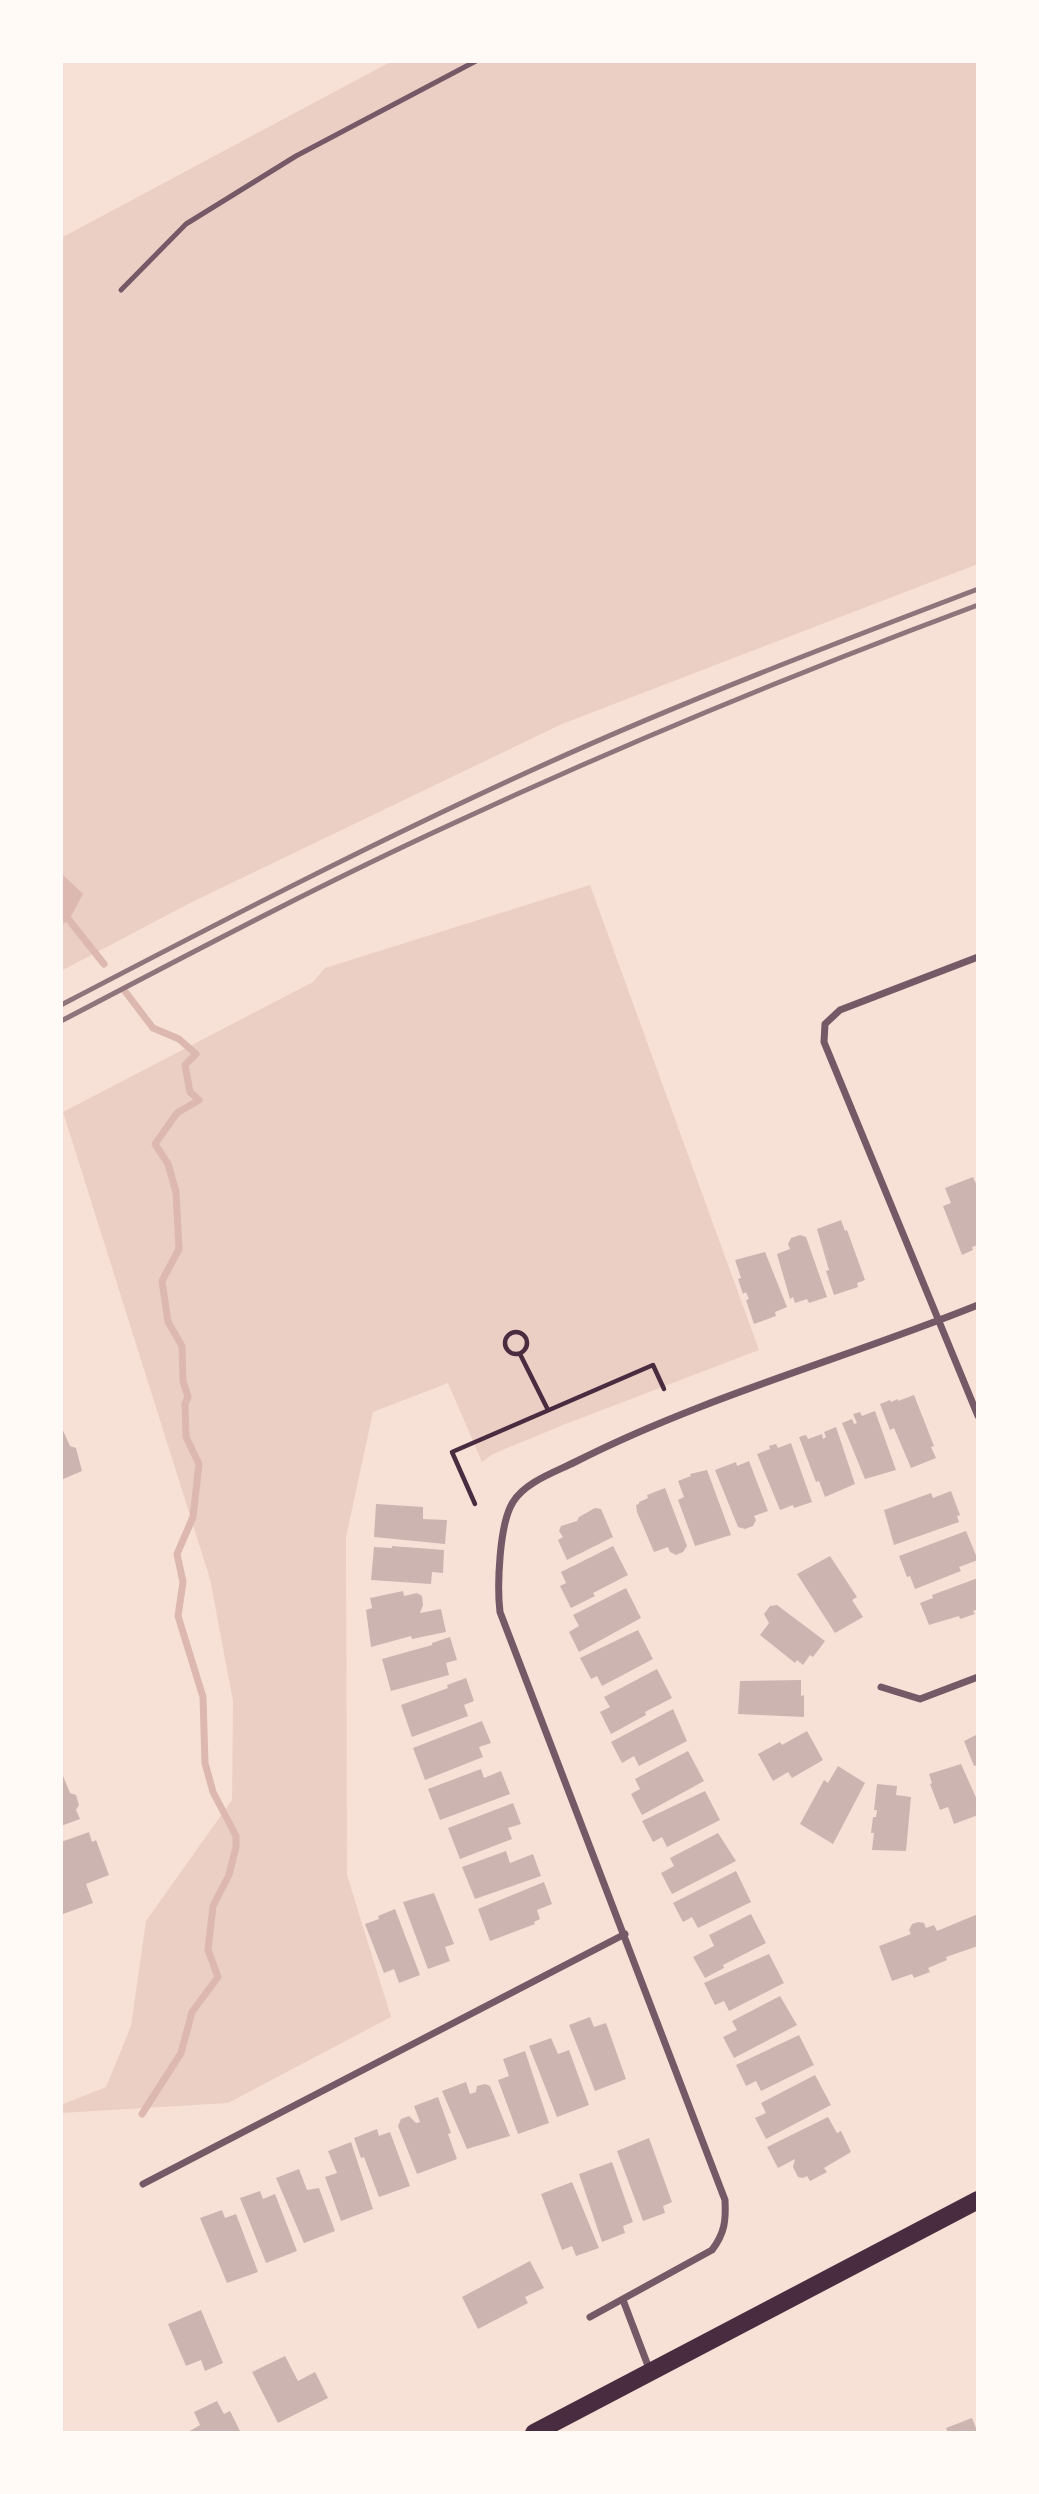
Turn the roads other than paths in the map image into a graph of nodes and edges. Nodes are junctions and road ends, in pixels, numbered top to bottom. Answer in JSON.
{"nodes":[{"id":1,"x":476,"y":61,"type":"edge"},
{"id":2,"x":121,"y":290,"type":"dead end"},
{"id":3,"x":978,"y":957,"type":"edge"},
{"id":4,"x":978,"y":1306,"type":"edge"},
{"id":5,"x":939,"y":1321,"type":"junction"},
{"id":6,"x":978,"y":1416,"type":"edge"},
{"id":7,"x":978,"y":1677,"type":"edge"},
{"id":8,"x":881,"y":1687,"type":"dead end"},
{"id":9,"x":625,"y":1934,"type":"junction"},
{"id":10,"x":143,"y":2184,"type":"dead end"},
{"id":11,"x":978,"y":2200,"type":"edge"},
{"id":12,"x":622,"y":2300,"type":"junction"},
{"id":13,"x":590,"y":2317,"type":"dead end"},
{"id":14,"x":651,"y":2372,"type":"junction"},
{"id":15,"x":534,"y":2433,"type":"edge"}],
"edges":[{"from":1,"to":2,"type":"lane"},
{"from":3,"to":5,"type":"street"},
{"from":4,"to":5,"type":"street"},
{"from":5,"to":6,"type":"street"},
{"from":5,"to":9,"type":"street"},
{"from":7,"to":8,"type":"street"},
{"from":9,"to":10,"type":"street"},
{"from":9,"to":12,"type":"street"},
{"from":11,"to":14,"type":"main road"},
{"from":12,"to":13,"type":"street"},
{"from":12,"to":14,"type":"street"},
{"from":14,"to":15,"type":"main road"}]}
